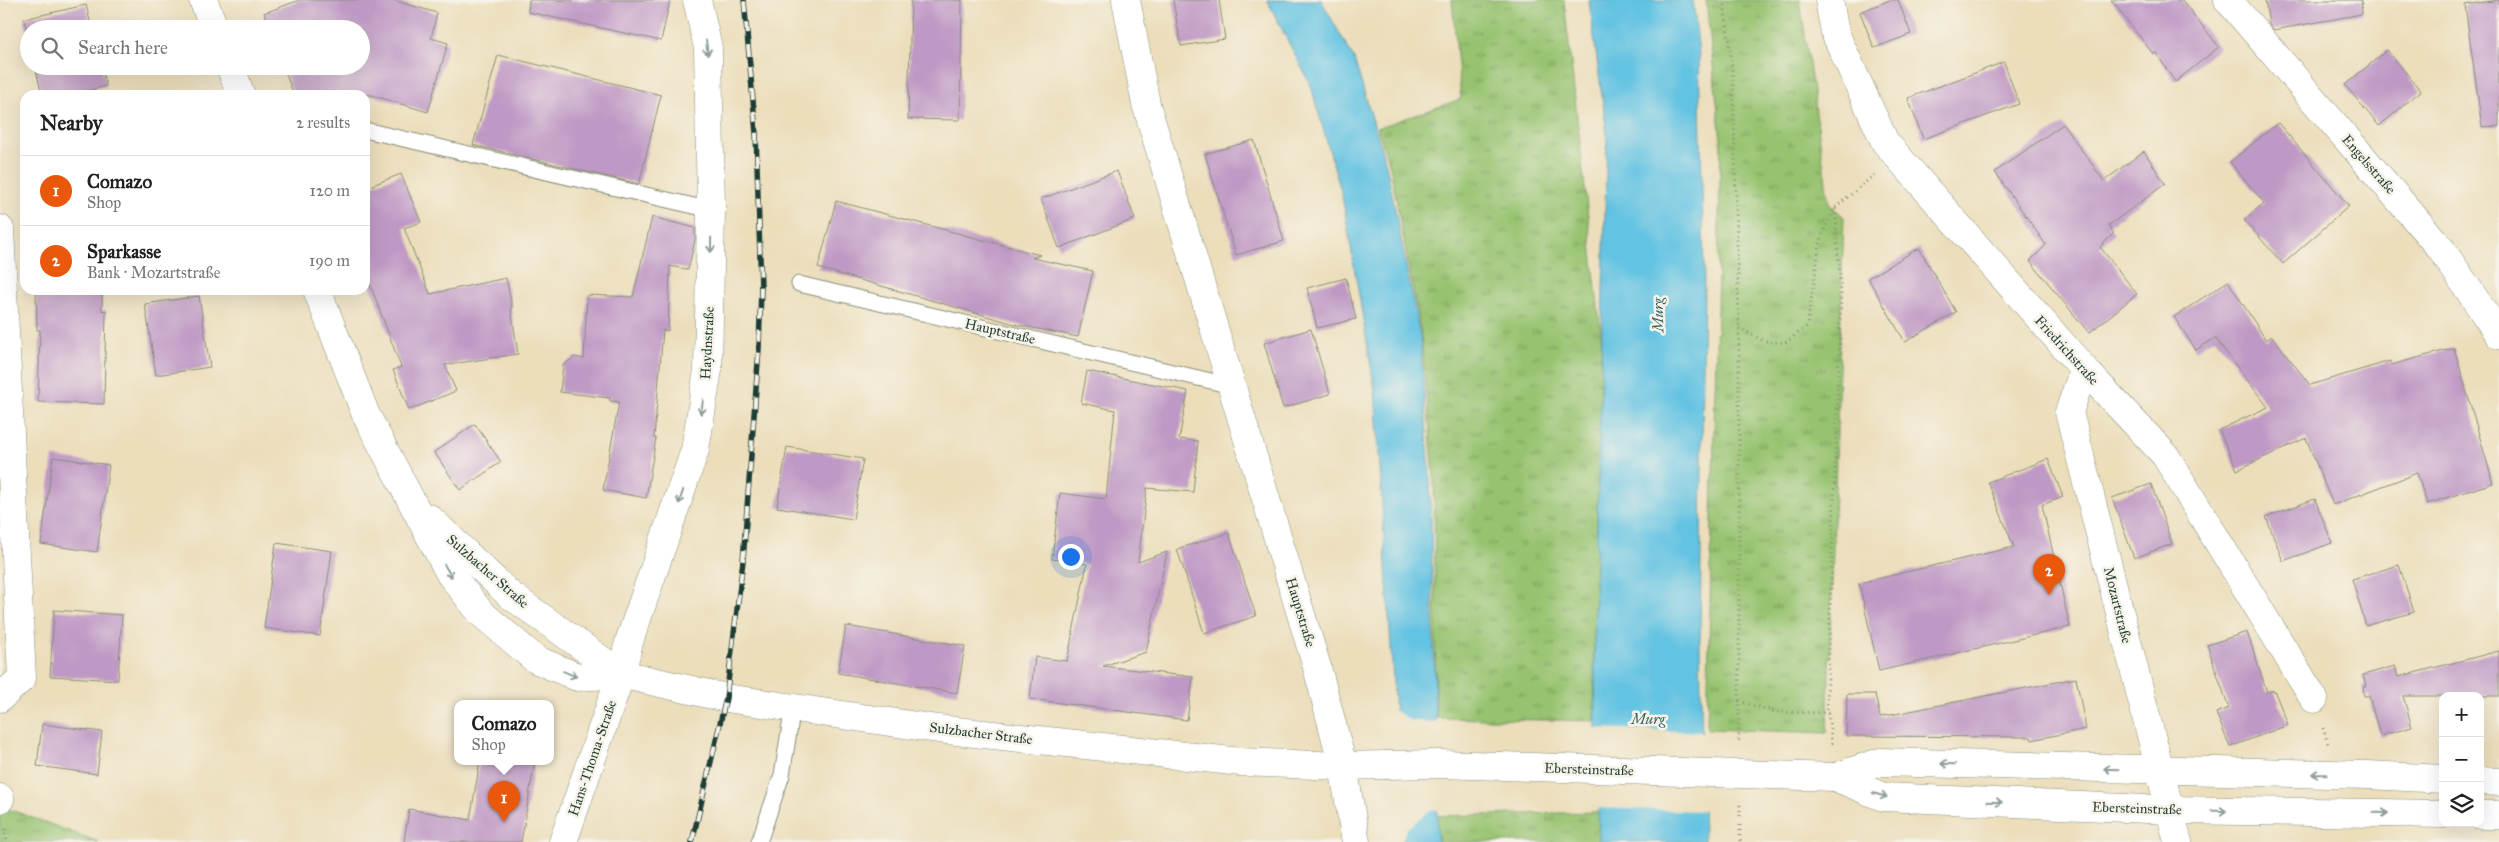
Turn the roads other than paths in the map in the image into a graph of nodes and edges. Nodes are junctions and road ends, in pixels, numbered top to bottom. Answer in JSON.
{"nodes":[{"id":1,"x":203,"y":0,"type":"edge"},
{"id":2,"x":697,"y":0,"type":"edge"},
{"id":3,"x":1126,"y":0,"type":"edge"},
{"id":4,"x":1829,"y":0,"type":"edge"},
{"id":5,"x":2228,"y":0,"type":"edge"},
{"id":6,"x":211,"y":20,"type":"edge"},
{"id":7,"x":233,"y":75,"type":"edge"},
{"id":8,"x":239,"y":90,"type":"edge"},
{"id":9,"x":370,"y":131,"type":"edge"},
{"id":10,"x":711,"y":210,"type":"junction"},
{"id":11,"x":0,"y":229,"type":"edge"},
{"id":12,"x":799,"y":284,"type":"dead end"},
{"id":13,"x":319,"y":295,"type":"edge"},
{"id":14,"x":2499,"y":336,"type":"edge"},
{"id":15,"x":2084,"y":369,"type":"junction"},
{"id":16,"x":1232,"y":386,"type":"junction"},
{"id":17,"x":408,"y":497,"type":"junction"},
{"id":18,"x":621,"y":674,"type":"junction"},
{"id":19,"x":0,"y":698,"type":"edge"},
{"id":20,"x":2314,"y":699,"type":"road end"},
{"id":21,"x":793,"y":706,"type":"junction"},
{"id":22,"x":1343,"y":766,"type":"junction"},
{"id":23,"x":2160,"y":770,"type":"junction"},
{"id":24,"x":1835,"y":777,"type":"junction"},
{"id":25,"x":2439,"y":779,"type":"edge"},
{"id":26,"x":2484,"y":781,"type":"edge"},
{"id":27,"x":2499,"y":782,"type":"edge"},
{"id":28,"x":2170,"y":810,"type":"junction"},
{"id":29,"x":2439,"y":814,"type":"edge"},
{"id":30,"x":2484,"y":815,"type":"edge"},
{"id":31,"x":2499,"y":815,"type":"edge"},
{"id":32,"x":563,"y":842,"type":"edge"},
{"id":33,"x":759,"y":842,"type":"edge"},
{"id":34,"x":1356,"y":842,"type":"edge"},
{"id":35,"x":2178,"y":842,"type":"edge"}],
"edges":[{"from":1,"to":6,"type":"street"},
{"from":2,"to":10,"type":"street","name":"Haydnstraße","one_way":true},
{"from":3,"to":16,"type":"street","name":"Hauptstraße"},
{"from":4,"to":15,"type":"street","name":"Friedrichstraße"},
{"from":5,"to":14,"type":"street","name":"Engelsstraße"},
{"from":7,"to":8,"type":"street"},
{"from":9,"to":10,"type":"lane"},
{"from":10,"to":18,"type":"street","name":"Haydnstraße","one_way":true},
{"from":11,"to":19,"type":"street"},
{"from":12,"to":16,"type":"lane","name":"Hauptstraße"},
{"from":13,"to":17,"type":"street","name":"Sulzbacher Straße"},
{"from":15,"to":20,"type":"street","name":"Friedrichstraße"},
{"from":15,"to":23,"type":"street","name":"Mozartstraße"},
{"from":16,"to":22,"type":"street","name":"Hauptstraße"},
{"from":17,"to":18,"type":"street","name":"Sulzbacher Straße"},
{"from":17,"to":18,"type":"street","name":"Sulzbacher Straße","one_way":true},
{"from":18,"to":21,"type":"street","name":"Sulzbacher Straße"},
{"from":18,"to":32,"type":"street","name":"Hans-Thoma-Straße"},
{"from":21,"to":22,"type":"street","name":"Sulzbacher Straße"},
{"from":21,"to":33,"type":"lane"},
{"from":22,"to":24,"type":"street","name":"Ebersteinstraße","bridge":true},
{"from":22,"to":34,"type":"street","name":"Hauptstraße"},
{"from":23,"to":24,"type":"street","name":"Ebersteinstraße","one_way":true},
{"from":25,"to":23,"type":"street","name":"Ebersteinstraße","one_way":true},
{"from":23,"to":28,"type":"street","name":"Mozartstraße"},
{"from":24,"to":28,"type":"street","name":"Ebersteinstraße","one_way":true},
{"from":26,"to":27,"type":"street"},
{"from":28,"to":29,"type":"street","name":"Ebersteinstraße","one_way":true},
{"from":28,"to":35,"type":"street","name":"Mozartstraße"},
{"from":30,"to":31,"type":"street"}]}
